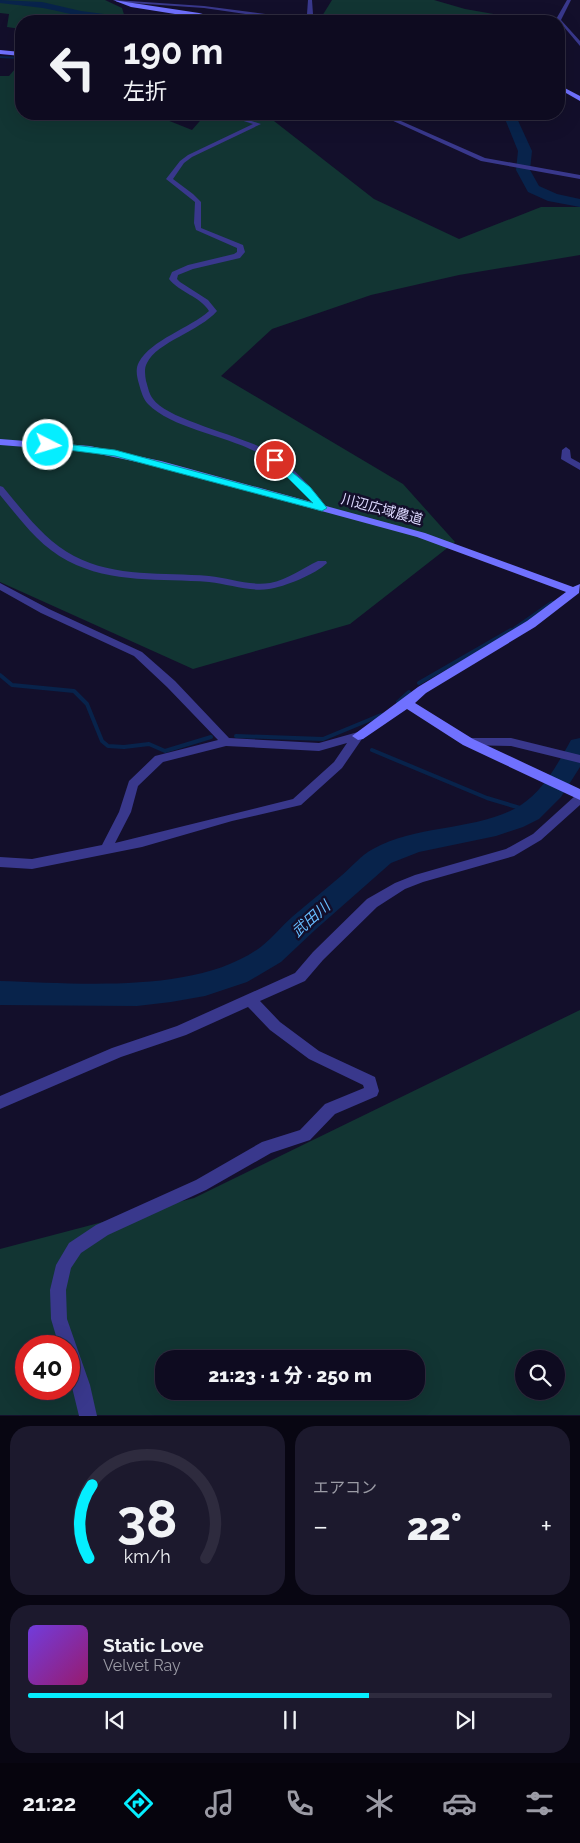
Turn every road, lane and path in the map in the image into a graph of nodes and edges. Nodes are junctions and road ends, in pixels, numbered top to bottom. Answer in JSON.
{"nodes":[{"id":1,"x":116,"y":0,"type":"edge"},
{"id":2,"x":310,"y":0,"type":"edge"},
{"id":3,"x":569,"y":0,"type":"edge"},
{"id":4,"x":198,"y":15,"type":"edge"},
{"id":5,"x":258,"y":15,"type":"edge"},
{"id":6,"x":308,"y":15,"type":"edge"},
{"id":7,"x":562,"y":15,"type":"edge"},
{"id":8,"x":565,"y":27,"type":"edge"},
{"id":9,"x":580,"y":44,"type":"edge"},
{"id":10,"x":0,"y":52,"type":"edge"},
{"id":11,"x":15,"y":53,"type":"edge"},
{"id":12,"x":565,"y":90,"type":"edge"},
{"id":13,"x":580,"y":99,"type":"edge"},
{"id":14,"x":245,"y":120,"type":"edge"},
{"id":15,"x":394,"y":120,"type":"edge"},
{"id":16,"x":580,"y":177,"type":"edge"},
{"id":17,"x":0,"y":442,"type":"edge"},
{"id":18,"x":566,"y":450,"type":"dead end"},
{"id":19,"x":580,"y":468,"type":"edge"},
{"id":20,"x":0,"y":489,"type":"edge"},
{"id":21,"x":322,"y":508,"type":"junction"},
{"id":22,"x":322,"y":563,"type":"dead end"},
{"id":23,"x":0,"y":586,"type":"edge"},
{"id":24,"x":578,"y":590,"type":"edge"},
{"id":25,"x":407,"y":703,"type":"junction"},
{"id":26,"x":358,"y":736,"type":"junction"},
{"id":27,"x":226,"y":742,"type":"junction"},
{"id":28,"x":468,"y":742,"type":"junction"},
{"id":29,"x":580,"y":759,"type":"edge"},
{"id":30,"x":577,"y":795,"type":"edge"},
{"id":31,"x":106,"y":849,"type":"junction"},
{"id":32,"x":0,"y":862,"type":"edge"},
{"id":33,"x":250,"y":1000,"type":"junction"},
{"id":34,"x":0,"y":1103,"type":"edge"},
{"id":35,"x":64,"y":1335,"type":"edge"},
{"id":36,"x":80,"y":1382,"type":"edge"},
{"id":37,"x":88,"y":1416,"type":"edge"}],
"edges":[{"from":1,"to":4,"type":"street"},
{"from":1,"to":5,"type":"street"},
{"from":2,"to":6,"type":"street"},
{"from":3,"to":7,"type":"street"},
{"from":8,"to":9,"type":"street"},
{"from":10,"to":11,"type":"street"},
{"from":12,"to":13,"type":"street"},
{"from":14,"to":21,"type":"street"},
{"from":15,"to":16,"type":"street"},
{"from":17,"to":21,"type":"street","name":"川辺広域農道"},
{"from":18,"to":19,"type":"street"},
{"from":20,"to":22,"type":"street"},
{"from":21,"to":24,"type":"street","name":"川辺広域農道"},
{"from":23,"to":27,"type":"street"},
{"from":24,"to":25,"type":"street"},
{"from":25,"to":26,"type":"street"},
{"from":25,"to":28,"type":"street"},
{"from":26,"to":27,"type":"street"},
{"from":26,"to":31,"type":"street"},
{"from":27,"to":31,"type":"street"},
{"from":28,"to":29,"type":"street"},
{"from":28,"to":30,"type":"street"},
{"from":30,"to":33,"type":"street"},
{"from":31,"to":32,"type":"street"},
{"from":33,"to":34,"type":"street"},
{"from":33,"to":35,"type":"street"},
{"from":36,"to":37,"type":"street"}]}
